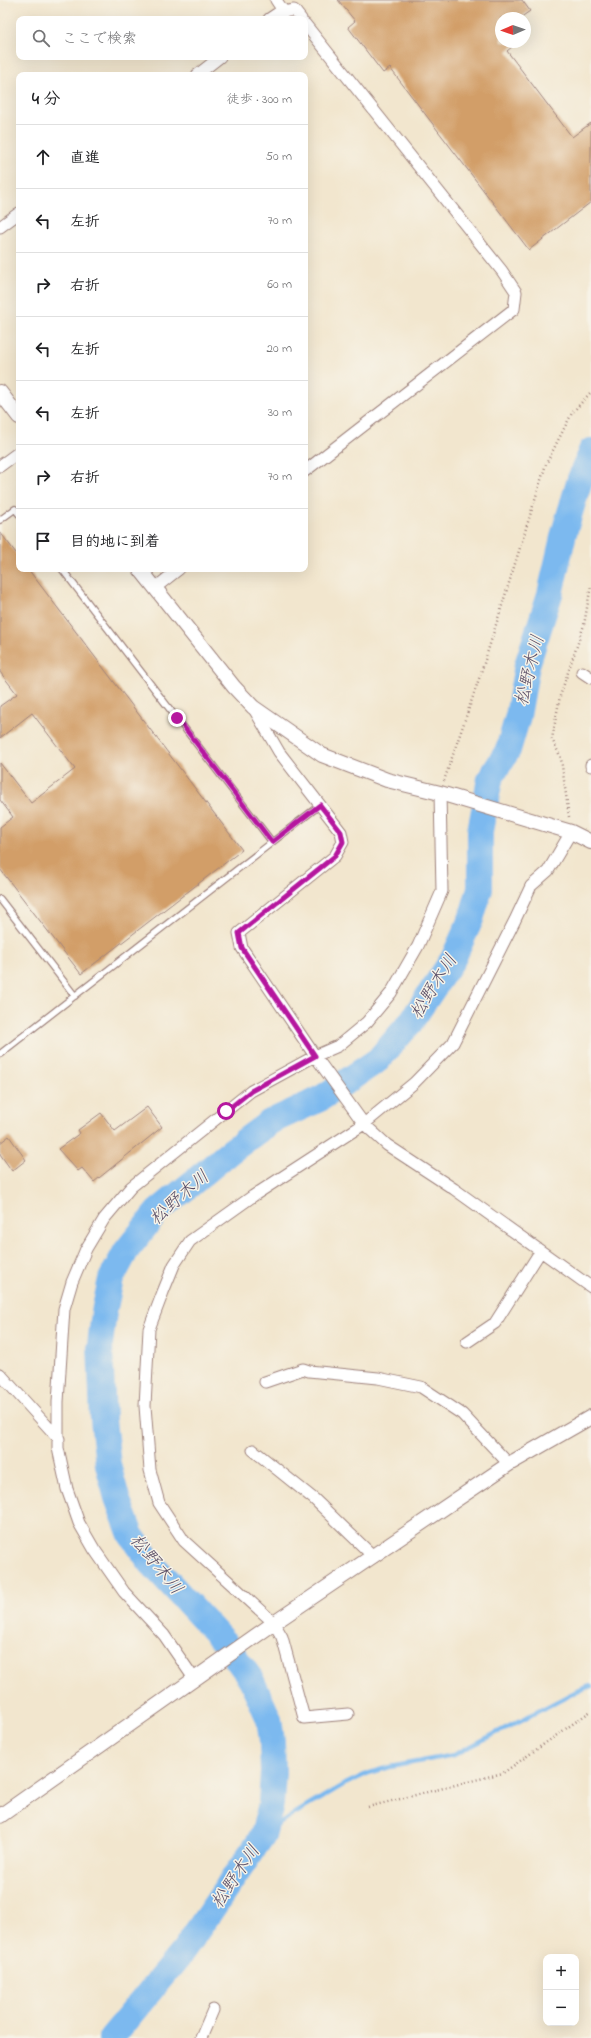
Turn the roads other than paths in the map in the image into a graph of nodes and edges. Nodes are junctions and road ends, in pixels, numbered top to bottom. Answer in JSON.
{"nodes":[{"id":1,"x":276,"y":0,"type":"edge"},
{"id":2,"x":284,"y":12,"type":"junction"},
{"id":3,"x":274,"y":16,"type":"edge"},
{"id":4,"x":299,"y":16,"type":"edge"},
{"id":5,"x":308,"y":28,"type":"edge"},
{"id":6,"x":216,"y":60,"type":"edge"},
{"id":7,"x":201,"y":72,"type":"edge"},
{"id":8,"x":16,"y":214,"type":"edge"},
{"id":9,"x":0,"y":227,"type":"edge"},
{"id":10,"x":0,"y":392,"type":"edge"},
{"id":11,"x":16,"y":413,"type":"edge"},
{"id":12,"x":16,"y":454,"type":"edge"},
{"id":13,"x":0,"y":466,"type":"edge"},
{"id":14,"x":308,"y":469,"type":"edge"},
{"id":15,"x":16,"y":510,"type":"edge"},
{"id":16,"x":0,"y":520,"type":"edge"},
{"id":17,"x":64,"y":572,"type":"edge"},
{"id":18,"x":142,"y":572,"type":"edge"},
{"id":19,"x":175,"y":572,"type":"edge"},
{"id":20,"x":155,"y":588,"type":"junction"},
{"id":21,"x":253,"y":707,"type":"junction"},
{"id":22,"x":443,"y":794,"type":"junction"},
{"id":23,"x":320,"y":805,"type":"junction"},
{"id":24,"x":564,"y":830,"type":"junction"},
{"id":25,"x":272,"y":842,"type":"junction"},
{"id":26,"x":591,"y":842,"type":"edge"},
{"id":27,"x":0,"y":899,"type":"edge"},
{"id":28,"x":75,"y":996,"type":"junction"},
{"id":29,"x":0,"y":1054,"type":"edge"},
{"id":30,"x":315,"y":1056,"type":"junction"},
{"id":31,"x":364,"y":1124,"type":"junction"},
{"id":32,"x":540,"y":1252,"type":"junction"},
{"id":33,"x":591,"y":1287,"type":"edge"},
{"id":34,"x":467,"y":1342,"type":"dead end"},
{"id":35,"x":0,"y":1374,"type":"edge"},
{"id":36,"x":265,"y":1382,"type":"dead end"},
{"id":37,"x":591,"y":1417,"type":"edge"},
{"id":38,"x":59,"y":1439,"type":"junction"},
{"id":39,"x":253,"y":1450,"type":"dead end"},
{"id":40,"x":509,"y":1464,"type":"junction"},
{"id":41,"x":374,"y":1557,"type":"junction"},
{"id":42,"x":271,"y":1626,"type":"junction"},
{"id":43,"x":199,"y":1677,"type":"junction"},
{"id":44,"x":348,"y":1714,"type":"dead end"},
{"id":45,"x":0,"y":1816,"type":"edge"},
{"id":46,"x":213,"y":2010,"type":"dead end"},
{"id":47,"x":201,"y":2038,"type":"edge"}],
"edges":[{"from":1,"to":2,"type":"street"},
{"from":2,"to":3,"type":"street"},
{"from":2,"to":4,"type":"street"},
{"from":5,"to":14,"type":"street"},
{"from":6,"to":7,"type":"street"},
{"from":8,"to":9,"type":"street"},
{"from":10,"to":11,"type":"street"},
{"from":12,"to":13,"type":"street"},
{"from":15,"to":16,"type":"lane"},
{"from":17,"to":25,"type":"lane"},
{"from":18,"to":20,"type":"street"},
{"from":19,"to":20,"type":"street"},
{"from":20,"to":21,"type":"street"},
{"from":21,"to":22,"type":"street"},
{"from":21,"to":23,"type":"street"},
{"from":22,"to":24,"type":"street"},
{"from":22,"to":30,"type":"street"},
{"from":23,"to":25,"type":"lane"},
{"from":23,"to":30,"type":"street"},
{"from":24,"to":26,"type":"street"},
{"from":24,"to":31,"type":"street"},
{"from":25,"to":28,"type":"lane"},
{"from":27,"to":28,"type":"lane"},
{"from":28,"to":29,"type":"lane"},
{"from":30,"to":31,"type":"street"},
{"from":30,"to":38,"type":"street"},
{"from":31,"to":32,"type":"street"},
{"from":31,"to":42,"type":"street"},
{"from":32,"to":33,"type":"street"},
{"from":32,"to":34,"type":"street"},
{"from":35,"to":38,"type":"street"},
{"from":36,"to":40,"type":"street"},
{"from":37,"to":40,"type":"street"},
{"from":38,"to":43,"type":"street"},
{"from":39,"to":41,"type":"street"},
{"from":40,"to":41,"type":"street"},
{"from":41,"to":42,"type":"street"},
{"from":42,"to":43,"type":"street"},
{"from":42,"to":44,"type":"street"},
{"from":43,"to":45,"type":"street"},
{"from":46,"to":47,"type":"street"}]}
